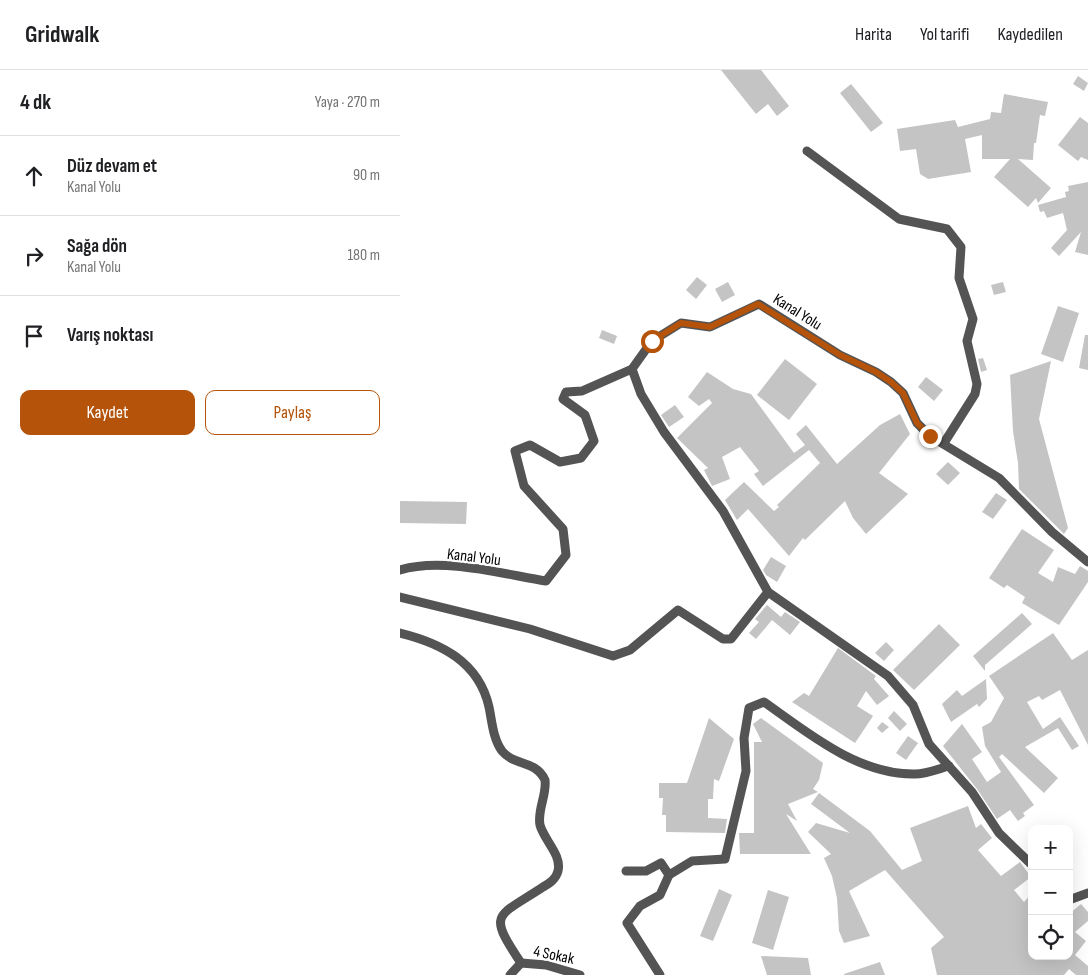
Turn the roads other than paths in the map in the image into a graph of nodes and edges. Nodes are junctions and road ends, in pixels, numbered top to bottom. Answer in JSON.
{"nodes":[{"id":1,"x":806,"y":150,"type":"dead end"},
{"id":2,"x":632,"y":369,"type":"junction"},
{"id":3,"x":944,"y":443,"type":"junction"},
{"id":4,"x":1088,"y":562,"type":"edge"},
{"id":5,"x":400,"y":570,"type":"edge"},
{"id":6,"x":768,"y":592,"type":"junction"},
{"id":7,"x":400,"y":597,"type":"edge"},
{"id":8,"x":400,"y":633,"type":"edge"},
{"id":9,"x":949,"y":766,"type":"junction"},
{"id":10,"x":1028,"y":861,"type":"edge"},
{"id":11,"x":626,"y":871,"type":"dead end"},
{"id":12,"x":669,"y":875,"type":"junction"},
{"id":13,"x":1088,"y":893,"type":"edge"},
{"id":14,"x":1073,"y":899,"type":"edge"},
{"id":15,"x":521,"y":963,"type":"junction"},
{"id":16,"x":510,"y":975,"type":"edge"},
{"id":17,"x":580,"y":975,"type":"edge"},
{"id":18,"x":660,"y":975,"type":"edge"}],
"edges":[{"from":1,"to":3,"type":"street"},
{"from":2,"to":3,"type":"street","name":"Kanal Yolu"},
{"from":2,"to":5,"type":"street","name":"Kanal Yolu"},
{"from":2,"to":6,"type":"street"},
{"from":3,"to":4,"type":"street","name":"Kanal Yolu"},
{"from":6,"to":7,"type":"street"},
{"from":6,"to":9,"type":"street"},
{"from":8,"to":15,"type":"street"},
{"from":9,"to":10,"type":"street"},
{"from":9,"to":12,"type":"street"},
{"from":11,"to":12,"type":"street"},
{"from":12,"to":18,"type":"street"},
{"from":13,"to":14,"type":"street"},
{"from":15,"to":16,"type":"street"},
{"from":15,"to":17,"type":"street","name":"4 Sokak"}]}
